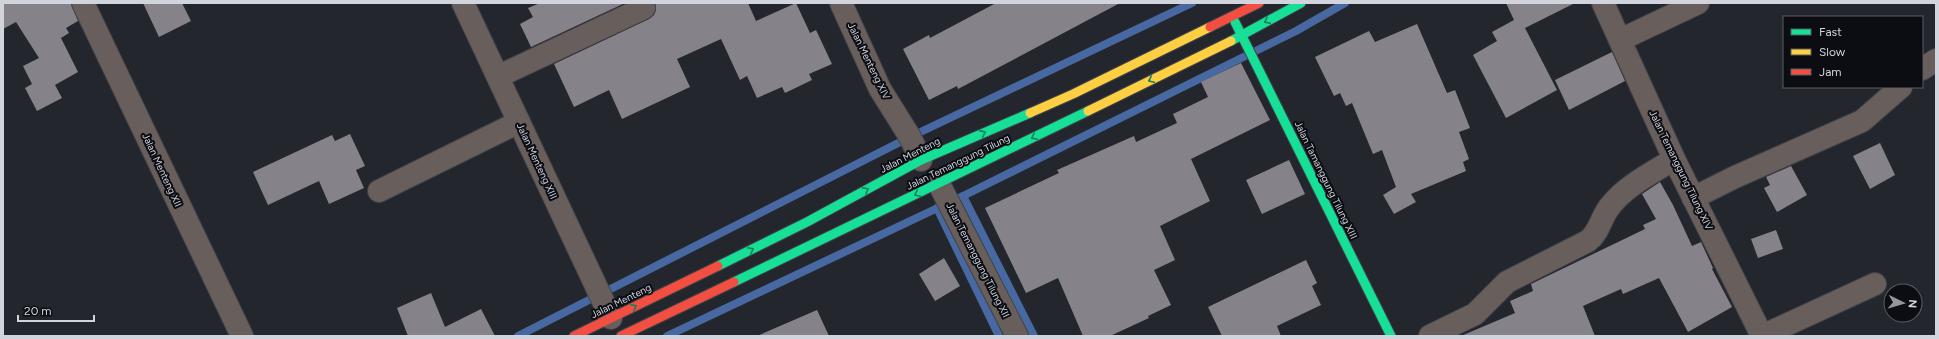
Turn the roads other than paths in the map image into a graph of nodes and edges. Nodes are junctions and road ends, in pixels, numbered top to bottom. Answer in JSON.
{"nodes":[{"id":1,"x":83,"y":3,"type":"edge"},
{"id":2,"x":464,"y":3,"type":"edge"},
{"id":3,"x":841,"y":3,"type":"edge"},
{"id":4,"x":1259,"y":3,"type":"edge"},
{"id":5,"x":1302,"y":3,"type":"edge"},
{"id":6,"x":1603,"y":3,"type":"edge"},
{"id":7,"x":1698,"y":3,"type":"edge"},
{"id":8,"x":644,"y":8,"type":"dead end"},
{"id":9,"x":1231,"y":14,"type":"junction"},
{"id":10,"x":1242,"y":34,"type":"junction"},
{"id":11,"x":1620,"y":40,"type":"junction"},
{"id":12,"x":1936,"y":60,"type":"edge"},
{"id":13,"x":1923,"y":68,"type":"edge"},
{"id":14,"x":499,"y":76,"type":"junction"},
{"id":15,"x":1900,"y":88,"type":"edge"},
{"id":16,"x":519,"y":122,"type":"junction"},
{"id":17,"x":1674,"y":159,"type":"junction"},
{"id":18,"x":922,"y":160,"type":"junction"},
{"id":19,"x":939,"y":184,"type":"junction"},
{"id":20,"x":379,"y":191,"type":"dead end"},
{"id":21,"x":1694,"y":198,"type":"junction"},
{"id":22,"x":1875,"y":284,"type":"dead end"},
{"id":23,"x":616,"y":327,"type":"edge"},
{"id":24,"x":648,"y":330,"type":"edge"},
{"id":25,"x":242,"y":336,"type":"edge"},
{"id":26,"x":574,"y":336,"type":"edge"},
{"id":27,"x":1017,"y":336,"type":"edge"},
{"id":28,"x":1391,"y":336,"type":"edge"},
{"id":29,"x":1430,"y":336,"type":"edge"},
{"id":30,"x":1762,"y":336,"type":"edge"}],
"edges":[{"from":1,"to":25,"type":"street","name":"Jalan Menteng XII"},
{"from":2,"to":14,"type":"street","name":"Jalan Menteng XIII"},
{"from":3,"to":18,"type":"street","name":"Jalan Menteng XIV"},
{"from":4,"to":9,"type":"street","name":"Jalan Menteng"},
{"from":5,"to":10,"type":"street","name":"Jalan Temanggung Tilung","one_way":true},
{"from":6,"to":11,"type":"street","name":"Jalan Temanggung Tilung XIV"},
{"from":7,"to":11,"type":"street"},
{"from":8,"to":14,"type":"street"},
{"from":9,"to":10,"type":"street","name":"Jalan Tamanggung Tilung XIII"},
{"from":18,"to":9,"type":"street","name":"Jalan Menteng","one_way":true},
{"from":10,"to":19,"type":"street","name":"Jalan Temanggung Tilung","one_way":true},
{"from":10,"to":28,"type":"street","name":"Jalan Tamanggung Tilung XIII"},
{"from":11,"to":17,"type":"street","name":"Jalan Temanggung Tilung XIV"},
{"from":12,"to":13,"type":"street"},
{"from":14,"to":16,"type":"street","name":"Jalan Menteng XIII"},
{"from":15,"to":21,"type":"street"},
{"from":16,"to":20,"type":"street"},
{"from":16,"to":23,"type":"street","name":"Jalan Menteng XIII"},
{"from":17,"to":21,"type":"street","name":"Jalan Temanggung Tilung XIV"},
{"from":17,"to":29,"type":"street"},
{"from":23,"to":18,"type":"street","name":"Jalan Menteng","one_way":true},
{"from":19,"to":24,"type":"street","name":"Jalan Temanggung Tilung","one_way":true},
{"from":19,"to":27,"type":"street","name":"Jalan Temanggung Tilung XII"},
{"from":21,"to":30,"type":"street","name":"Jalan Temanggung Tilung XIV"},
{"from":22,"to":30,"type":"street"},
{"from":23,"to":24,"type":"street","name":"Jalan Temanggung Tilung"},
{"from":23,"to":26,"type":"street","name":"Jalan Menteng"}]}
